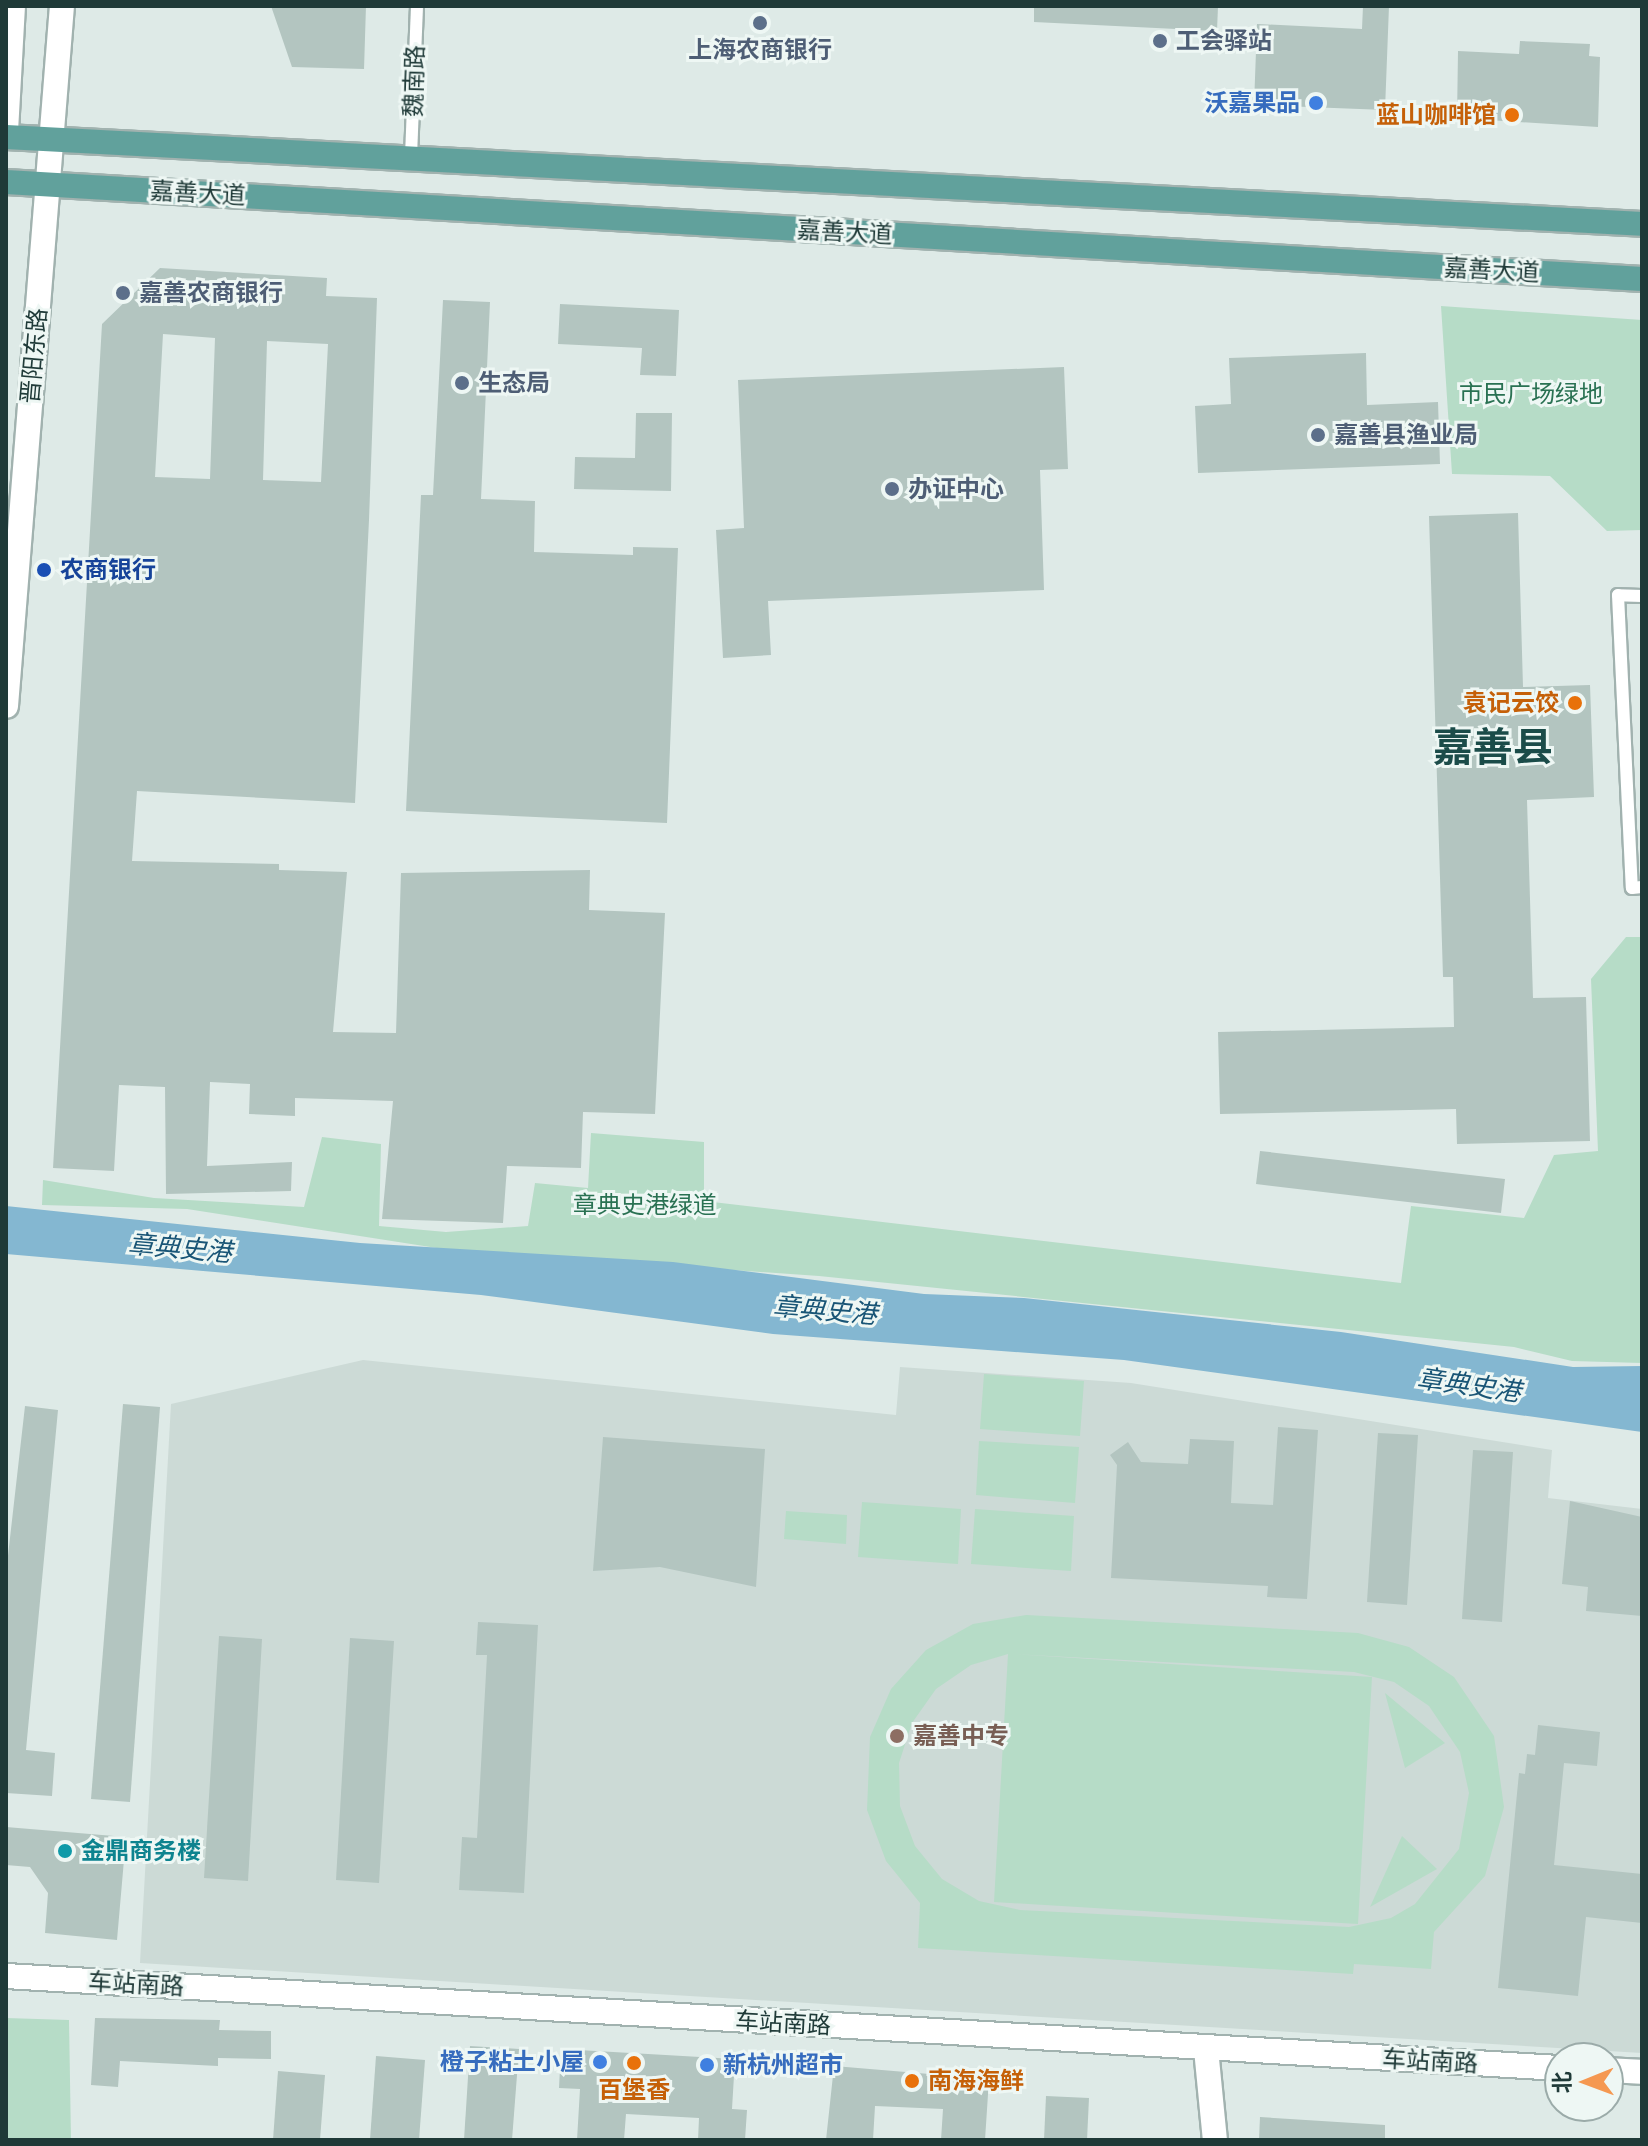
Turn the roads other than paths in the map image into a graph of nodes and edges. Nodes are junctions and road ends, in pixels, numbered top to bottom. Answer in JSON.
{"nodes":[{"id":1,"x":13,"y":6,"type":"edge"},
{"id":2,"x":62,"y":6,"type":"edge"},
{"id":3,"x":417,"y":6,"type":"edge"},
{"id":4,"x":6,"y":134,"type":"edge"},
{"id":5,"x":51,"y":138,"type":"junction"},
{"id":6,"x":411,"y":156,"type":"junction"},
{"id":7,"x":6,"y":182,"type":"edge"},
{"id":8,"x":48,"y":184,"type":"junction"},
{"id":9,"x":1642,"y":224,"type":"edge"},
{"id":10,"x":1642,"y":279,"type":"edge"},
{"id":11,"x":1642,"y":596,"type":"edge"},
{"id":12,"x":6,"y":706,"type":"edge"},
{"id":13,"x":1642,"y":887,"type":"edge"},
{"id":14,"x":6,"y":1976,"type":"edge"},
{"id":15,"x":1206,"y":2049,"type":"junction"},
{"id":16,"x":1544,"y":2067,"type":"edge"},
{"id":17,"x":1215,"y":2140,"type":"edge"}],
"edges":[{"from":1,"to":4,"type":"street"},
{"from":2,"to":5,"type":"street","name":"晋阳东路"},
{"from":3,"to":6,"type":"lane","name":"魏南路"},
{"from":4,"to":5,"type":"main road","name":"嘉善大道"},
{"from":5,"to":6,"type":"main road","name":"嘉善大道"},
{"from":5,"to":8,"type":"street","name":"晋阳东路"},
{"from":6,"to":9,"type":"main road","name":"嘉善大道"},
{"from":7,"to":8,"type":"main road","name":"嘉善大道"},
{"from":8,"to":10,"type":"main road","name":"嘉善大道"},
{"from":8,"to":12,"type":"street","name":"晋阳东路"},
{"from":11,"to":13,"type":"lane"},
{"from":14,"to":15,"type":"street","name":"车站南路"},
{"from":15,"to":16,"type":"street","name":"车站南路"},
{"from":15,"to":17,"type":"street"}]}
